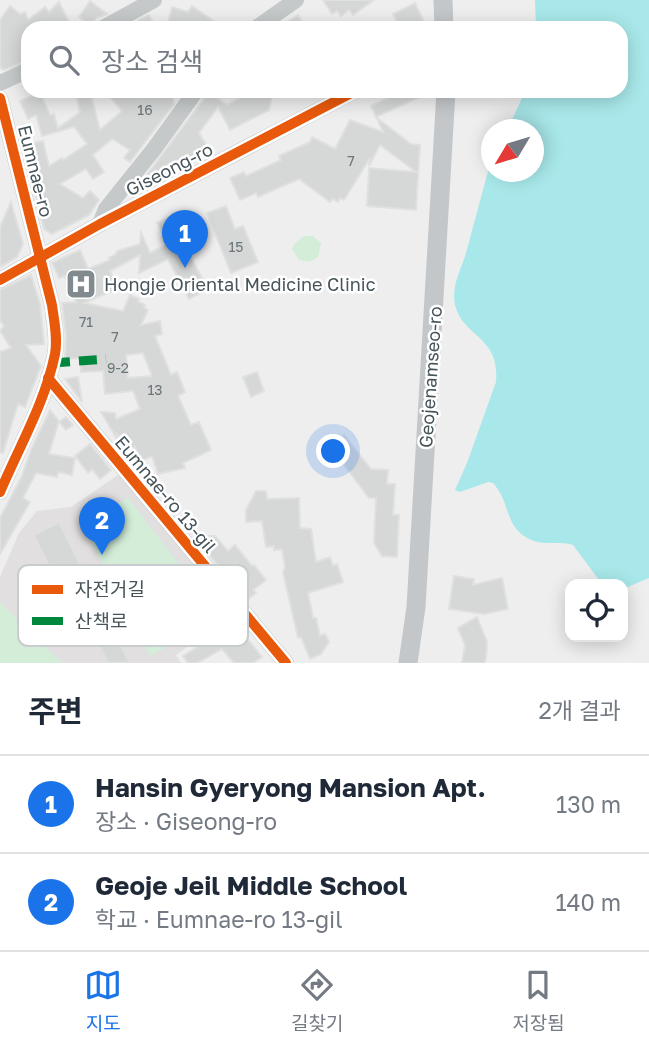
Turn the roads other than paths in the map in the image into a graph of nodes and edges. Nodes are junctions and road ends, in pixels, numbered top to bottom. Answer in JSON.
{"nodes":[{"id":1,"x":154,"y":0,"type":"edge"},
{"id":2,"x":296,"y":0,"type":"edge"},
{"id":3,"x":443,"y":0,"type":"edge"},
{"id":4,"x":116,"y":21,"type":"edge"},
{"id":5,"x":266,"y":21,"type":"edge"},
{"id":6,"x":444,"y":21,"type":"edge"},
{"id":7,"x":21,"y":72,"type":"edge"},
{"id":8,"x":0,"y":83,"type":"edge"},
{"id":9,"x":0,"y":98,"type":"edge"},
{"id":10,"x":191,"y":98,"type":"edge"},
{"id":11,"x":342,"y":98,"type":"edge"},
{"id":12,"x":446,"y":98,"type":"edge"},
{"id":13,"x":100,"y":224,"type":"junction"},
{"id":14,"x":40,"y":257,"type":"junction"},
{"id":15,"x":0,"y":280,"type":"edge"},
{"id":16,"x":48,"y":379,"type":"junction"},
{"id":17,"x":0,"y":492,"type":"edge"},
{"id":18,"x":204,"y":565,"type":"edge"},
{"id":19,"x":248,"y":618,"type":"edge"},
{"id":20,"x":286,"y":663,"type":"edge"},
{"id":21,"x":408,"y":663,"type":"edge"}],
"edges":[{"from":1,"to":4,"type":"street"},
{"from":2,"to":5,"type":"street"},
{"from":3,"to":6,"type":"main road"},
{"from":7,"to":8,"type":"street"},
{"from":9,"to":14,"type":"street","name":"Eumnae-ro"},
{"from":10,"to":13,"type":"street"},
{"from":11,"to":13,"type":"street","name":"Giseong-ro"},
{"from":12,"to":21,"type":"main road","name":"Geojenamseo-ro"},
{"from":13,"to":14,"type":"street","name":"Giseong-ro"},
{"from":14,"to":15,"type":"street","name":"Giseong-ro"},
{"from":14,"to":16,"type":"street","name":"Eumnae-ro"},
{"from":16,"to":17,"type":"street","name":"Eumnae-ro"},
{"from":16,"to":18,"type":"street","name":"Eumnae-ro 13-gil"},
{"from":19,"to":20,"type":"street","name":"Eumnae-ro 13-gil"}]}
